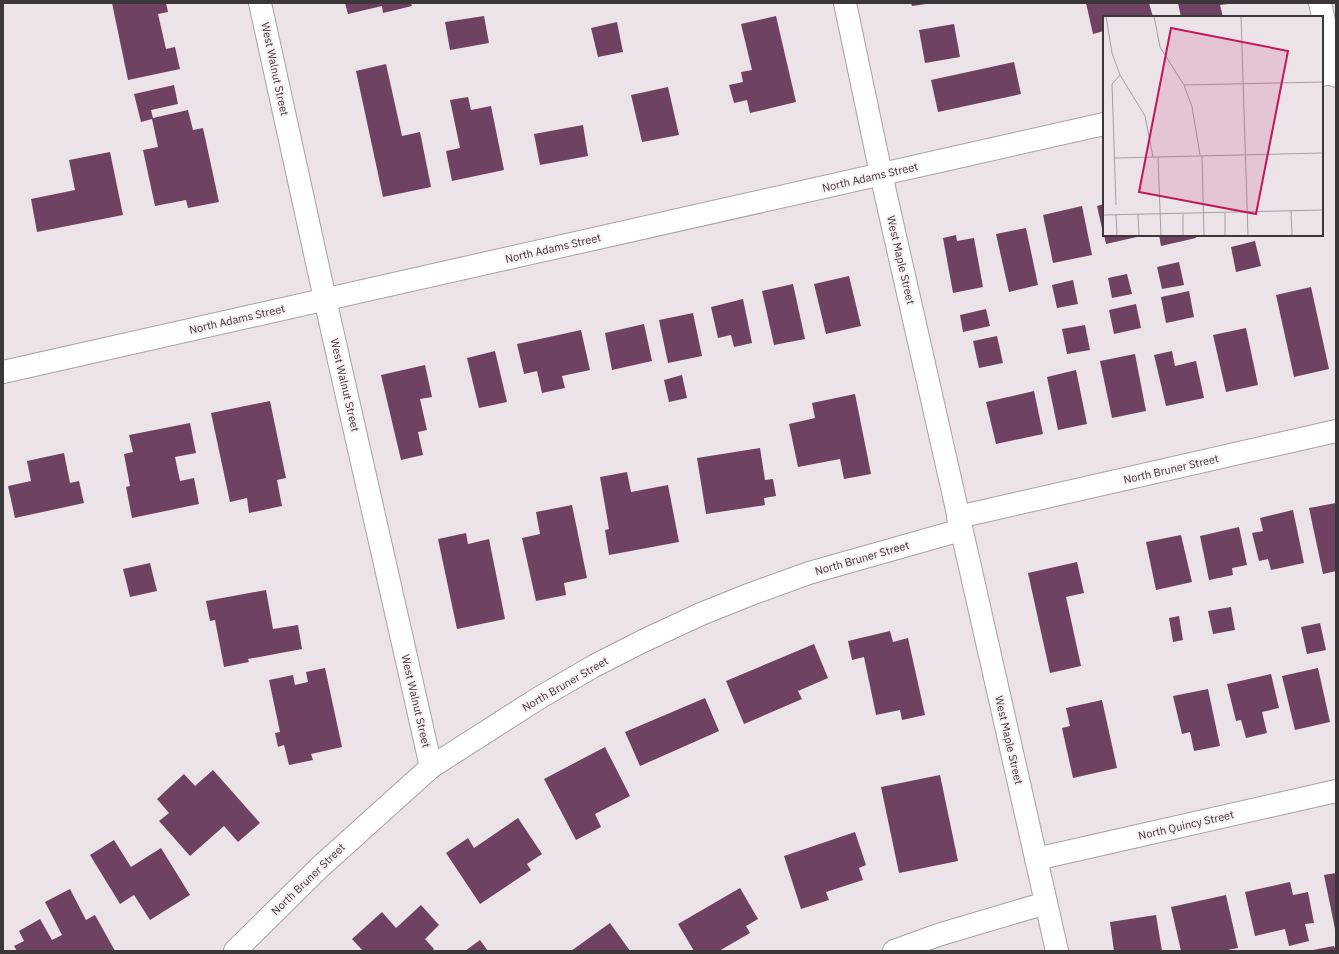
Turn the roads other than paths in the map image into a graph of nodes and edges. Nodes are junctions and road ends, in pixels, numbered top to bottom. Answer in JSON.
{"nodes":[{"id":1,"x":260,"y":3,"type":"edge"},
{"id":2,"x":845,"y":3,"type":"edge"},
{"id":3,"x":1320,"y":3,"type":"edge"},
{"id":4,"x":1322,"y":16,"type":"edge"},
{"id":5,"x":1323,"y":21,"type":"edge"},
{"id":6,"x":1332,"y":74,"type":"edge"},
{"id":7,"x":1103,"y":124,"type":"edge"},
{"id":8,"x":881,"y":174,"type":"junction"},
{"id":9,"x":325,"y":299,"type":"junction"},
{"id":10,"x":3,"y":372,"type":"edge"},
{"id":11,"x":1336,"y":432,"type":"edge"},
{"id":12,"x":960,"y":523,"type":"junction"},
{"id":13,"x":431,"y":767,"type":"junction"},
{"id":14,"x":1336,"y":791,"type":"edge"},
{"id":15,"x":1036,"y":859,"type":"junction"},
{"id":16,"x":1046,"y":903,"type":"junction"},
{"id":17,"x":235,"y":951,"type":"edge"},
{"id":18,"x":894,"y":951,"type":"edge"},
{"id":19,"x":1057,"y":951,"type":"edge"}],
"edges":[{"from":1,"to":9,"type":"street","name":"West Walnut Street"},
{"from":2,"to":8,"type":"street","name":"West Maple Street"},
{"from":3,"to":4,"type":"street"},
{"from":5,"to":6,"type":"street"},
{"from":7,"to":8,"type":"street","name":"North Adams Street"},
{"from":8,"to":9,"type":"street","name":"North Adams Street"},
{"from":8,"to":12,"type":"street","name":"West Maple Street"},
{"from":9,"to":10,"type":"street","name":"North Adams Street"},
{"from":9,"to":13,"type":"street","name":"West Walnut Street"},
{"from":11,"to":12,"type":"street","name":"North Bruner Street"},
{"from":12,"to":13,"type":"street","name":"North Bruner Street"},
{"from":12,"to":15,"type":"street","name":"West Maple Street"},
{"from":13,"to":17,"type":"street","name":"North Bruner Street"},
{"from":14,"to":15,"type":"street","name":"North Quincy Street"},
{"from":15,"to":16,"type":"street","name":"West Maple Street"},
{"from":16,"to":18,"type":"street"},
{"from":16,"to":19,"type":"street","name":"West Maple Street"}]}
